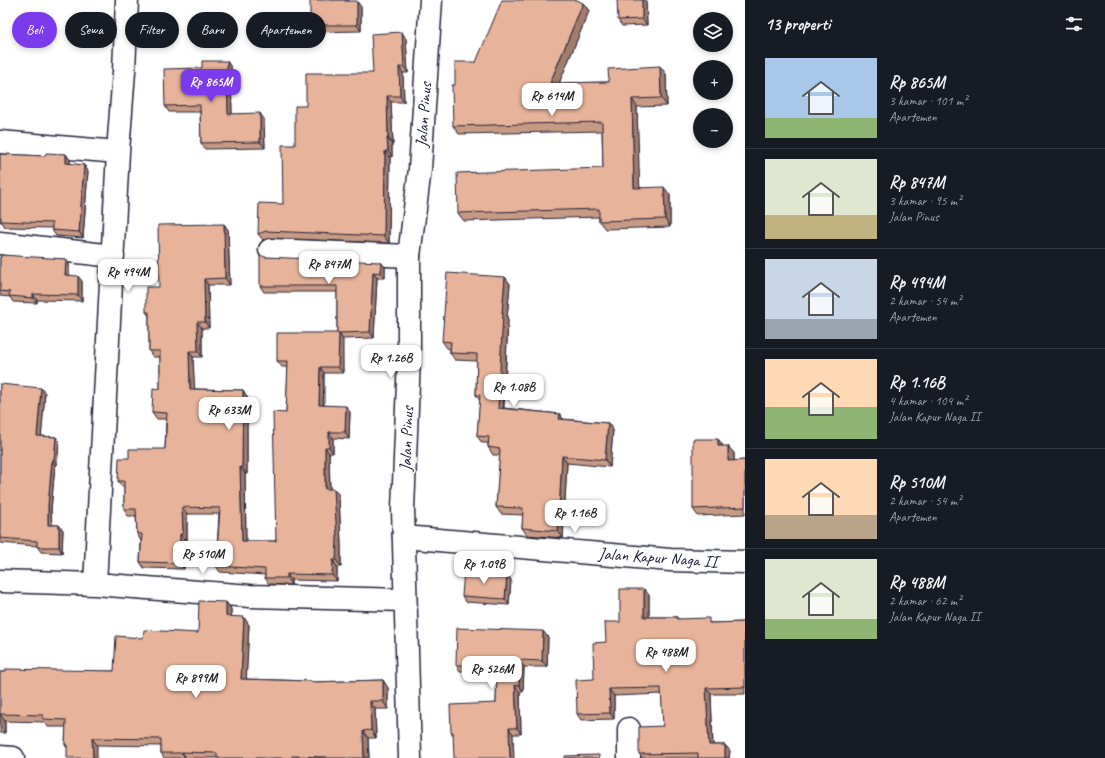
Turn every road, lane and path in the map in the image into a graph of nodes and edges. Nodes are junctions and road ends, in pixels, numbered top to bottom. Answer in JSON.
{"nodes":[{"id":1,"x":127,"y":0,"type":"edge"},
{"id":2,"x":431,"y":0,"type":"edge"},
{"id":3,"x":0,"y":142,"type":"edge"},
{"id":4,"x":118,"y":152,"type":"junction"},
{"id":5,"x":0,"y":243,"type":"edge"},
{"id":6,"x":270,"y":250,"type":"dead end"},
{"id":7,"x":113,"y":256,"type":"junction"},
{"id":8,"x":409,"y":256,"type":"junction"},
{"id":9,"x":404,"y":537,"type":"junction"},
{"id":10,"x":745,"y":562,"type":"edge"},
{"id":11,"x":0,"y":581,"type":"edge"},
{"id":12,"x":95,"y":584,"type":"junction"},
{"id":13,"x":405,"y":600,"type":"junction"},
{"id":14,"x":629,"y":729,"type":"dead end"},
{"id":15,"x":0,"y":757,"type":"edge"},
{"id":16,"x":13,"y":758,"type":"edge"},
{"id":17,"x":410,"y":758,"type":"edge"},
{"id":18,"x":629,"y":758,"type":"edge"}],
"edges":[{"from":1,"to":4,"type":"street"},
{"from":2,"to":8,"type":"street","name":"Jalan Pinus"},
{"from":3,"to":4,"type":"street"},
{"from":4,"to":7,"type":"street"},
{"from":5,"to":7,"type":"street"},
{"from":6,"to":8,"type":"street"},
{"from":7,"to":12,"type":"street"},
{"from":8,"to":9,"type":"street","name":"Jalan Pinus"},
{"from":9,"to":10,"type":"street","name":"Jalan Kapur Naga II"},
{"from":9,"to":13,"type":"street","name":"Jalan Pinus"},
{"from":11,"to":12,"type":"street"},
{"from":12,"to":13,"type":"street"},
{"from":13,"to":17,"type":"street","name":"Jalan Pinus"},
{"from":14,"to":18,"type":"street"},
{"from":15,"to":16,"type":"street"}]}
